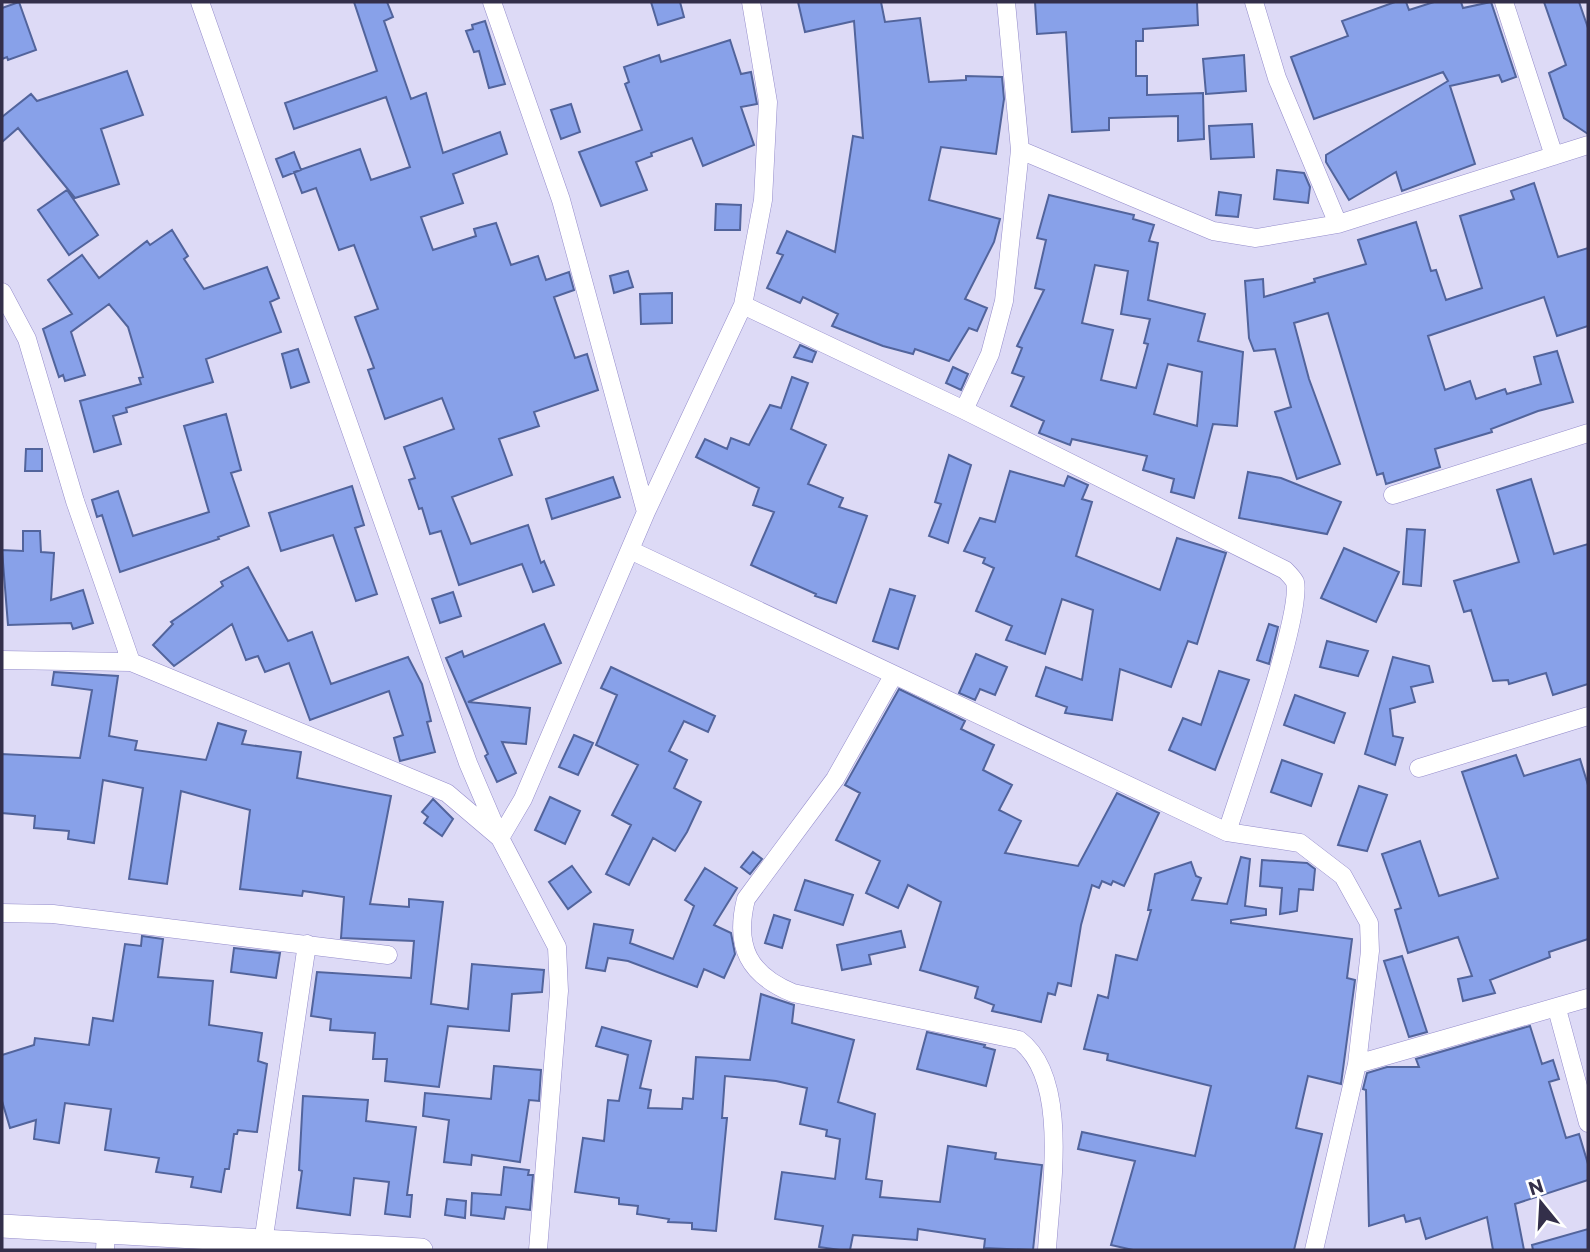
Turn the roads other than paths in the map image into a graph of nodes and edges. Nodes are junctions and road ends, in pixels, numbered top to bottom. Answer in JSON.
{"nodes":[{"id":1,"x":201,"y":2,"type":"edge"},
{"id":2,"x":492,"y":2,"type":"edge"},
{"id":3,"x":751,"y":2,"type":"edge"},
{"id":4,"x":1006,"y":2,"type":"edge"},
{"id":5,"x":1254,"y":2,"type":"edge"},
{"id":6,"x":1504,"y":2,"type":"edge"},
{"id":7,"x":1588,"y":145,"type":"edge"},
{"id":8,"x":1020,"y":150,"type":"junction"},
{"id":9,"x":1554,"y":156,"type":"junction"},
{"id":10,"x":1338,"y":224,"type":"junction"},
{"id":11,"x":2,"y":292,"type":"edge"},
{"id":12,"x":743,"y":304,"type":"junction"},
{"id":13,"x":964,"y":410,"type":"junction"},
{"id":14,"x":1588,"y":433,"type":"edge"},
{"id":15,"x":1393,"y":495,"type":"dead end"},
{"id":16,"x":646,"y":512,"type":"junction"},
{"id":17,"x":630,"y":551,"type":"junction"},
{"id":18,"x":2,"y":660,"type":"edge"},
{"id":19,"x":131,"y":662,"type":"junction"},
{"id":20,"x":893,"y":676,"type":"junction"},
{"id":21,"x":1588,"y":716,"type":"edge"},
{"id":22,"x":1419,"y":768,"type":"dead end"},
{"id":23,"x":1227,"y":832,"type":"junction"},
{"id":24,"x":500,"y":838,"type":"junction"},
{"id":25,"x":2,"y":913,"type":"edge"},
{"id":26,"x":307,"y":944,"type":"junction"},
{"id":27,"x":388,"y":955,"type":"dead end"},
{"id":28,"x":1588,"y":999,"type":"edge"},
{"id":29,"x":1557,"y":1009,"type":"junction"},
{"id":30,"x":1357,"y":1064,"type":"junction"},
{"id":31,"x":1588,"y":1123,"type":"edge"},
{"id":32,"x":2,"y":1226,"type":"edge"},
{"id":33,"x":105,"y":1241,"type":"edge"},
{"id":34,"x":263,"y":1243,"type":"junction"},
{"id":35,"x":421,"y":1250,"type":"edge"},
{"id":36,"x":538,"y":1250,"type":"edge"},
{"id":37,"x":1047,"y":1250,"type":"edge"},
{"id":38,"x":1314,"y":1250,"type":"edge"}],
"edges":[{"from":1,"to":24,"type":"street"},
{"from":2,"to":16,"type":"street"},
{"from":3,"to":12,"type":"street"},
{"from":4,"to":8,"type":"street"},
{"from":5,"to":10,"type":"street"},
{"from":6,"to":9,"type":"street"},
{"from":7,"to":9,"type":"street"},
{"from":8,"to":10,"type":"street"},
{"from":8,"to":13,"type":"street"},
{"from":9,"to":10,"type":"street"},
{"from":11,"to":19,"type":"street"},
{"from":12,"to":13,"type":"street"},
{"from":12,"to":16,"type":"street"},
{"from":13,"to":23,"type":"street"},
{"from":14,"to":15,"type":"street"},
{"from":16,"to":17,"type":"street"},
{"from":17,"to":20,"type":"street"},
{"from":17,"to":24,"type":"street"},
{"from":18,"to":19,"type":"street"},
{"from":19,"to":24,"type":"street"},
{"from":20,"to":23,"type":"street"},
{"from":20,"to":37,"type":"street"},
{"from":21,"to":22,"type":"street"},
{"from":23,"to":30,"type":"street"},
{"from":24,"to":36,"type":"street"},
{"from":25,"to":26,"type":"street"},
{"from":26,"to":27,"type":"street"},
{"from":26,"to":34,"type":"street"},
{"from":28,"to":29,"type":"street"},
{"from":29,"to":30,"type":"street"},
{"from":29,"to":31,"type":"street"},
{"from":30,"to":38,"type":"street"},
{"from":32,"to":33,"type":"street"},
{"from":33,"to":34,"type":"street"},
{"from":34,"to":35,"type":"street"}]}
